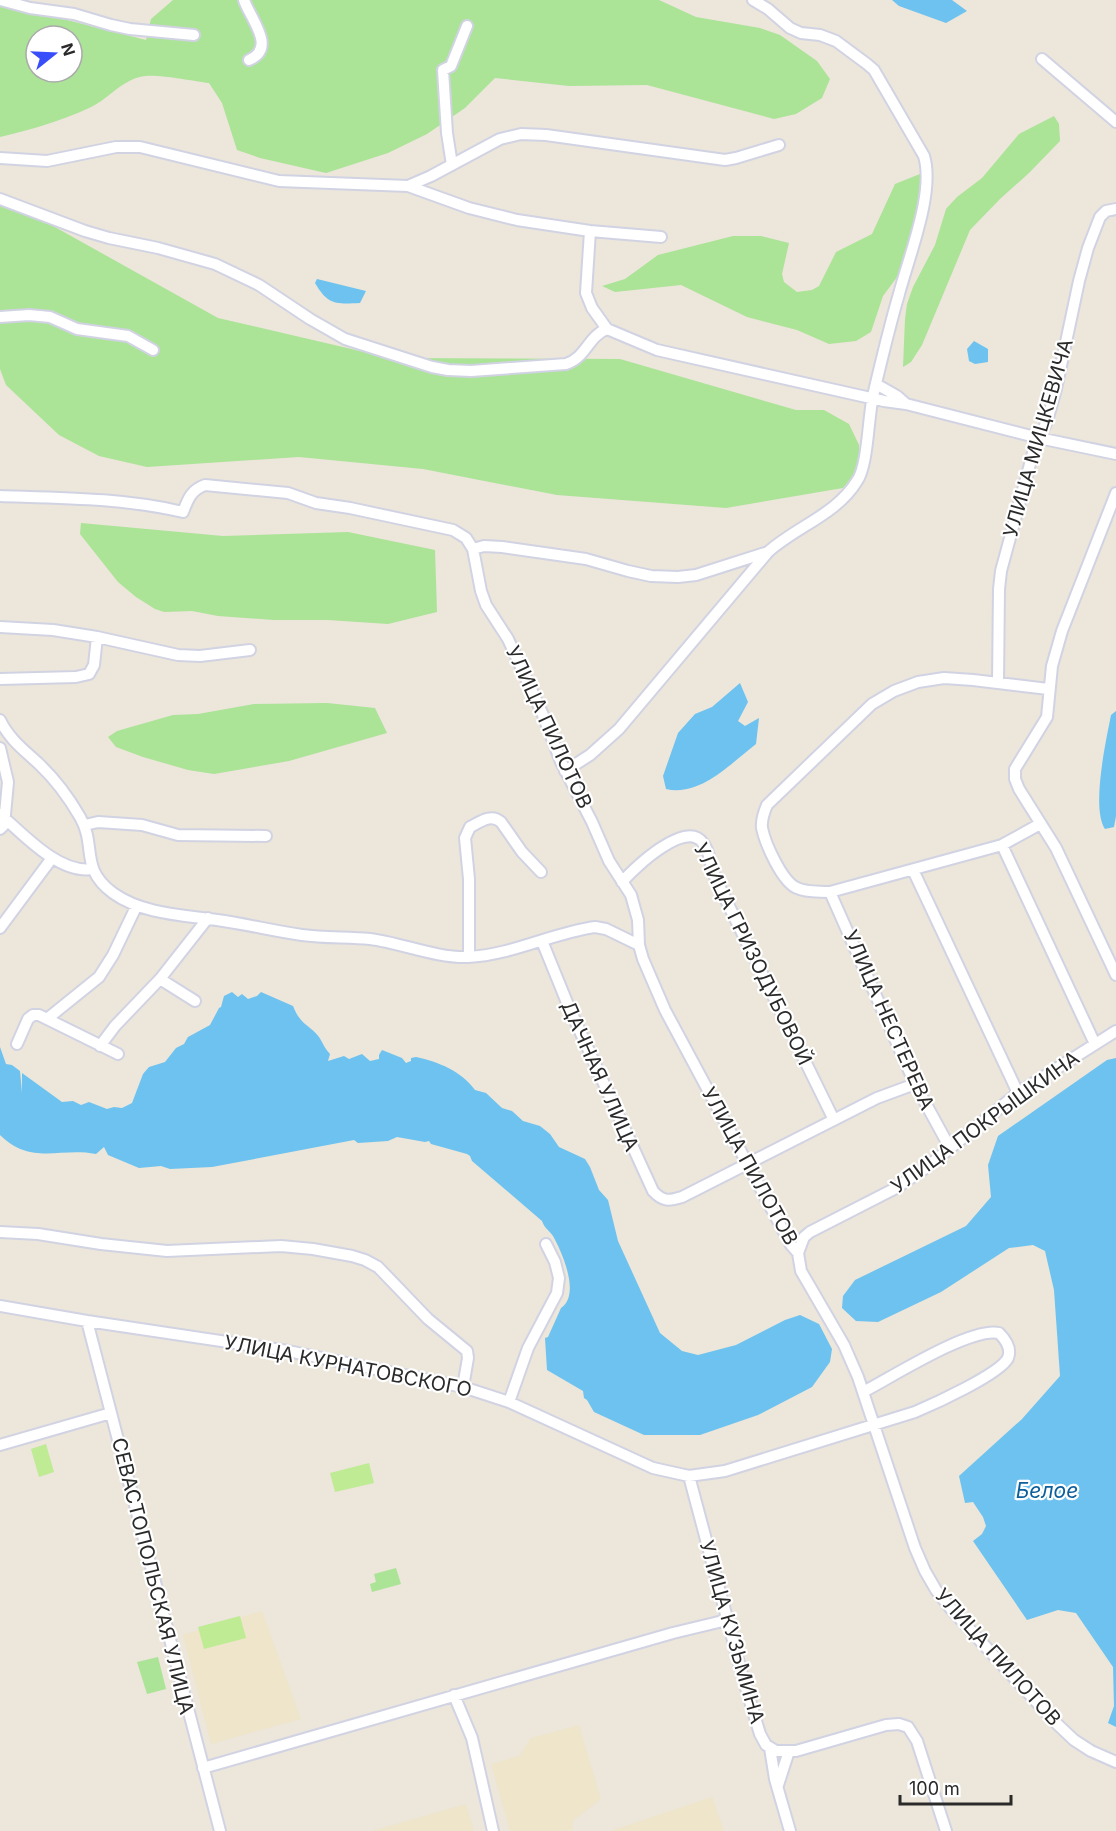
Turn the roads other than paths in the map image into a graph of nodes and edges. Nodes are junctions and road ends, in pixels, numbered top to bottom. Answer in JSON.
{"nodes":[{"id":1,"x":1,"y":0,"type":"edge"},
{"id":2,"x":244,"y":0,"type":"edge"},
{"id":3,"x":753,"y":0,"type":"edge"},
{"id":4,"x":467,"y":26,"type":"dead end"},
{"id":5,"x":194,"y":35,"type":"dead end"},
{"id":6,"x":1042,"y":59,"type":"dead end"},
{"id":7,"x":249,"y":60,"type":"dead end"},
{"id":8,"x":1116,"y":122,"type":"edge"},
{"id":9,"x":779,"y":145,"type":"dead end"},
{"id":10,"x":0,"y":158,"type":"edge"},
{"id":11,"x":452,"y":165,"type":"junction"},
{"id":12,"x":408,"y":186,"type":"junction"},
{"id":13,"x":0,"y":199,"type":"edge"},
{"id":14,"x":1116,"y":208,"type":"edge"},
{"id":15,"x":590,"y":231,"type":"junction"},
{"id":16,"x":661,"y":237,"type":"dead end"},
{"id":17,"x":0,"y":317,"type":"edge"},
{"id":18,"x":607,"y":328,"type":"junction"},
{"id":19,"x":153,"y":350,"type":"dead end"},
{"id":20,"x":876,"y":384,"type":"junction"},
{"id":21,"x":873,"y":398,"type":"junction"},
{"id":22,"x":906,"y":404,"type":"junction"},
{"id":23,"x":1039,"y":438,"type":"junction"},
{"id":24,"x":1116,"y":454,"type":"edge"},
{"id":25,"x":1116,"y":493,"type":"edge"},
{"id":26,"x":0,"y":496,"type":"edge"},
{"id":27,"x":473,"y":549,"type":"junction"},
{"id":28,"x":768,"y":552,"type":"junction"},
{"id":29,"x":0,"y":627,"type":"edge"},
{"id":30,"x":97,"y":637,"type":"junction"},
{"id":31,"x":250,"y":650,"type":"dead end"},
{"id":32,"x":0,"y":679,"type":"edge"},
{"id":33,"x":998,"y":682,"type":"junction"},
{"id":34,"x":1048,"y":689,"type":"junction"},
{"id":35,"x":1,"y":729,"type":"edge"},
{"id":36,"x":0,"y":741,"type":"edge"},
{"id":37,"x":0,"y":748,"type":"edge"},
{"id":38,"x":565,"y":771,"type":"junction"},
{"id":39,"x":2,"y":816,"type":"edge"},
{"id":40,"x":1040,"y":824,"type":"junction"},
{"id":41,"x":84,"y":825,"type":"junction"},
{"id":42,"x":0,"y":829,"type":"edge"},
{"id":43,"x":266,"y":836,"type":"dead end"},
{"id":44,"x":1002,"y":844,"type":"junction"},
{"id":45,"x":52,"y":858,"type":"junction"},
{"id":46,"x":92,"y":869,"type":"junction"},
{"id":47,"x":913,"y":870,"type":"junction"},
{"id":48,"x":542,"y":872,"type":"dead end"},
{"id":49,"x":622,"y":882,"type":"junction"},
{"id":50,"x":830,"y":892,"type":"junction"},
{"id":51,"x":136,"y":907,"type":"junction"},
{"id":52,"x":208,"y":918,"type":"junction"},
{"id":53,"x":0,"y":928,"type":"edge"},
{"id":54,"x":542,"y":941,"type":"junction"},
{"id":55,"x":639,"y":945,"type":"junction"},
{"id":56,"x":469,"y":957,"type":"junction"},
{"id":57,"x":1116,"y":975,"type":"edge"},
{"id":58,"x":160,"y":979,"type":"junction"},
{"id":59,"x":195,"y":1001,"type":"dead end"},
{"id":60,"x":47,"y":1019,"type":"junction"},
{"id":61,"x":1116,"y":1031,"type":"edge"},
{"id":62,"x":17,"y":1044,"type":"dead end"},
{"id":63,"x":1095,"y":1044,"type":"junction"},
{"id":64,"x":100,"y":1046,"type":"junction"},
{"id":65,"x":118,"y":1054,"type":"dead end"},
{"id":66,"x":915,"y":1084,"type":"junction"},
{"id":67,"x":1018,"y":1093,"type":"junction"},
{"id":68,"x":834,"y":1120,"type":"junction"},
{"id":69,"x":950,"y":1148,"type":"junction"},
{"id":70,"x":747,"y":1163,"type":"junction"},
{"id":71,"x":0,"y":1232,"type":"edge"},
{"id":72,"x":546,"y":1244,"type":"dead end"},
{"id":73,"x":798,"y":1253,"type":"junction"},
{"id":74,"x":0,"y":1306,"type":"edge"},
{"id":75,"x":87,"y":1321,"type":"junction"},
{"id":76,"x":463,"y":1387,"type":"junction"},
{"id":77,"x":863,"y":1392,"type":"junction"},
{"id":78,"x":509,"y":1402,"type":"junction"},
{"id":79,"x":111,"y":1413,"type":"junction"},
{"id":80,"x":875,"y":1426,"type":"junction"},
{"id":81,"x":0,"y":1445,"type":"edge"},
{"id":82,"x":689,"y":1476,"type":"junction"},
{"id":83,"x":727,"y":1620,"type":"junction"},
{"id":84,"x":454,"y":1695,"type":"junction"},
{"id":85,"x":770,"y":1748,"type":"junction"},
{"id":86,"x":789,"y":1751,"type":"junction"},
{"id":87,"x":1116,"y":1762,"type":"edge"},
{"id":88,"x":203,"y":1768,"type":"junction"},
{"id":89,"x":778,"y":1789,"type":"junction"},
{"id":90,"x":220,"y":1831,"type":"edge"},
{"id":91,"x":493,"y":1831,"type":"edge"},
{"id":92,"x":790,"y":1831,"type":"edge"},
{"id":93,"x":946,"y":1831,"type":"edge"}],
"edges":[{"from":1,"to":5,"type":"street"},
{"from":2,"to":7,"type":"street"},
{"from":3,"to":20,"type":"street"},
{"from":4,"to":11,"type":"street"},
{"from":6,"to":8,"type":"street"},
{"from":9,"to":11,"type":"street"},
{"from":10,"to":12,"type":"street"},
{"from":11,"to":12,"type":"street"},
{"from":12,"to":15,"type":"street"},
{"from":13,"to":18,"type":"street"},
{"from":14,"to":23,"type":"street","name":"УЛИЦА МИЦКЕВИЧА"},
{"from":15,"to":16,"type":"street"},
{"from":15,"to":18,"type":"street"},
{"from":17,"to":19,"type":"street"},
{"from":18,"to":21,"type":"street"},
{"from":20,"to":21,"type":"street"},
{"from":20,"to":22,"type":"street"},
{"from":21,"to":22,"type":"street"},
{"from":21,"to":28,"type":"street"},
{"from":22,"to":23,"type":"street"},
{"from":23,"to":24,"type":"street"},
{"from":23,"to":33,"type":"street","name":"УЛИЦА МИЦКЕВИЧА"},
{"from":25,"to":34,"type":"street"},
{"from":26,"to":27,"type":"street"},
{"from":27,"to":28,"type":"street"},
{"from":27,"to":38,"type":"street","name":"УЛИЦА ПИЛОТОВ"},
{"from":28,"to":38,"type":"street"},
{"from":29,"to":30,"type":"street"},
{"from":30,"to":31,"type":"street"},
{"from":30,"to":32,"type":"street"},
{"from":33,"to":34,"type":"street"},
{"from":33,"to":50,"type":"street"},
{"from":34,"to":40,"type":"street"},
{"from":35,"to":36,"type":"street"},
{"from":35,"to":41,"type":"street"},
{"from":37,"to":39,"type":"street"},
{"from":38,"to":49,"type":"street","name":"УЛИЦА ПИЛОТОВ"},
{"from":39,"to":42,"type":"street"},
{"from":39,"to":45,"type":"street"},
{"from":40,"to":44,"type":"street"},
{"from":40,"to":57,"type":"street"},
{"from":41,"to":43,"type":"street"},
{"from":41,"to":46,"type":"street"},
{"from":44,"to":47,"type":"street"},
{"from":44,"to":63,"type":"street"},
{"from":45,"to":46,"type":"street"},
{"from":45,"to":53,"type":"street"},
{"from":46,"to":51,"type":"street"},
{"from":47,"to":50,"type":"street"},
{"from":47,"to":67,"type":"street"},
{"from":48,"to":56,"type":"street"},
{"from":49,"to":55,"type":"street","name":"УЛИЦА ПИЛОТОВ"},
{"from":49,"to":68,"type":"street","name":"УЛИЦА ГРИЗОДУБОВОЙ"},
{"from":50,"to":66,"type":"street","name":"УЛИЦА НЕСТЕРЕВА"},
{"from":51,"to":52,"type":"street"},
{"from":51,"to":60,"type":"street"},
{"from":52,"to":56,"type":"street"},
{"from":52,"to":58,"type":"street"},
{"from":54,"to":55,"type":"street"},
{"from":54,"to":56,"type":"street"},
{"from":54,"to":70,"type":"street","name":"ДАЧНАЯ УЛИЦА"},
{"from":55,"to":70,"type":"street","name":"УЛИЦА ПИЛОТОВ"},
{"from":58,"to":59,"type":"street"},
{"from":58,"to":64,"type":"street"},
{"from":60,"to":62,"type":"street"},
{"from":60,"to":64,"type":"street"},
{"from":61,"to":63,"type":"street","name":"УЛИЦА ПОКРЫШКИНА"},
{"from":63,"to":67,"type":"street","name":"УЛИЦА ПОКРЫШКИНА"},
{"from":64,"to":65,"type":"street"},
{"from":66,"to":68,"type":"street"},
{"from":66,"to":69,"type":"street","name":"УЛИЦА НЕСТЕРЕВА"},
{"from":67,"to":69,"type":"street","name":"УЛИЦА ПОКРЫШКИНА"},
{"from":68,"to":70,"type":"street"},
{"from":69,"to":73,"type":"street","name":"УЛИЦА ПОКРЫШКИНА"},
{"from":70,"to":73,"type":"street","name":"УЛИЦА ПИЛОТОВ"},
{"from":71,"to":76,"type":"street"},
{"from":72,"to":78,"type":"street"},
{"from":73,"to":77,"type":"street","name":"УЛИЦА ПИЛОТОВ"},
{"from":74,"to":75,"type":"street","name":"УЛИЦА КУРНАТОВСКОГО"},
{"from":75,"to":76,"type":"street","name":"УЛИЦА КУРНАТОВСКОГО"},
{"from":75,"to":79,"type":"street","name":"СЕВАСТОПОЛЬСКАЯ УЛИЦА"},
{"from":76,"to":78,"type":"street","name":"УЛИЦА КУРНАТОВСКОГО"},
{"from":77,"to":80,"type":"street","name":"УЛИЦА ПИЛОТОВ"},
{"from":77,"to":80,"type":"street","name":"УЛИЦА КУРНАТОВСКОГО"},
{"from":78,"to":82,"type":"street","name":"УЛИЦА КУРНАТОВСКОГО"},
{"from":79,"to":81,"type":"street"},
{"from":79,"to":88,"type":"street","name":"СЕВАСТОПОЛЬСКАЯ УЛИЦА"},
{"from":80,"to":82,"type":"street","name":"УЛИЦА КУРНАТОВСКОГО"},
{"from":80,"to":87,"type":"street","name":"УЛИЦА ПИЛОТОВ"},
{"from":82,"to":83,"type":"street","name":"УЛИЦА КУЗЬМИНА"},
{"from":83,"to":84,"type":"street"},
{"from":83,"to":85,"type":"street","name":"УЛИЦА КУЗЬМИНА"},
{"from":84,"to":88,"type":"street"},
{"from":84,"to":91,"type":"street"},
{"from":85,"to":86,"type":"street","name":"УЛИЦА КУЗЬМИНА"},
{"from":85,"to":89,"type":"street"},
{"from":86,"to":89,"type":"street"},
{"from":86,"to":93,"type":"street","name":"УЛИЦА КУЗЬМИНА"},
{"from":88,"to":90,"type":"street","name":"СЕВАСТОПОЛЬСКАЯ УЛИЦА"},
{"from":89,"to":92,"type":"street"}]}
